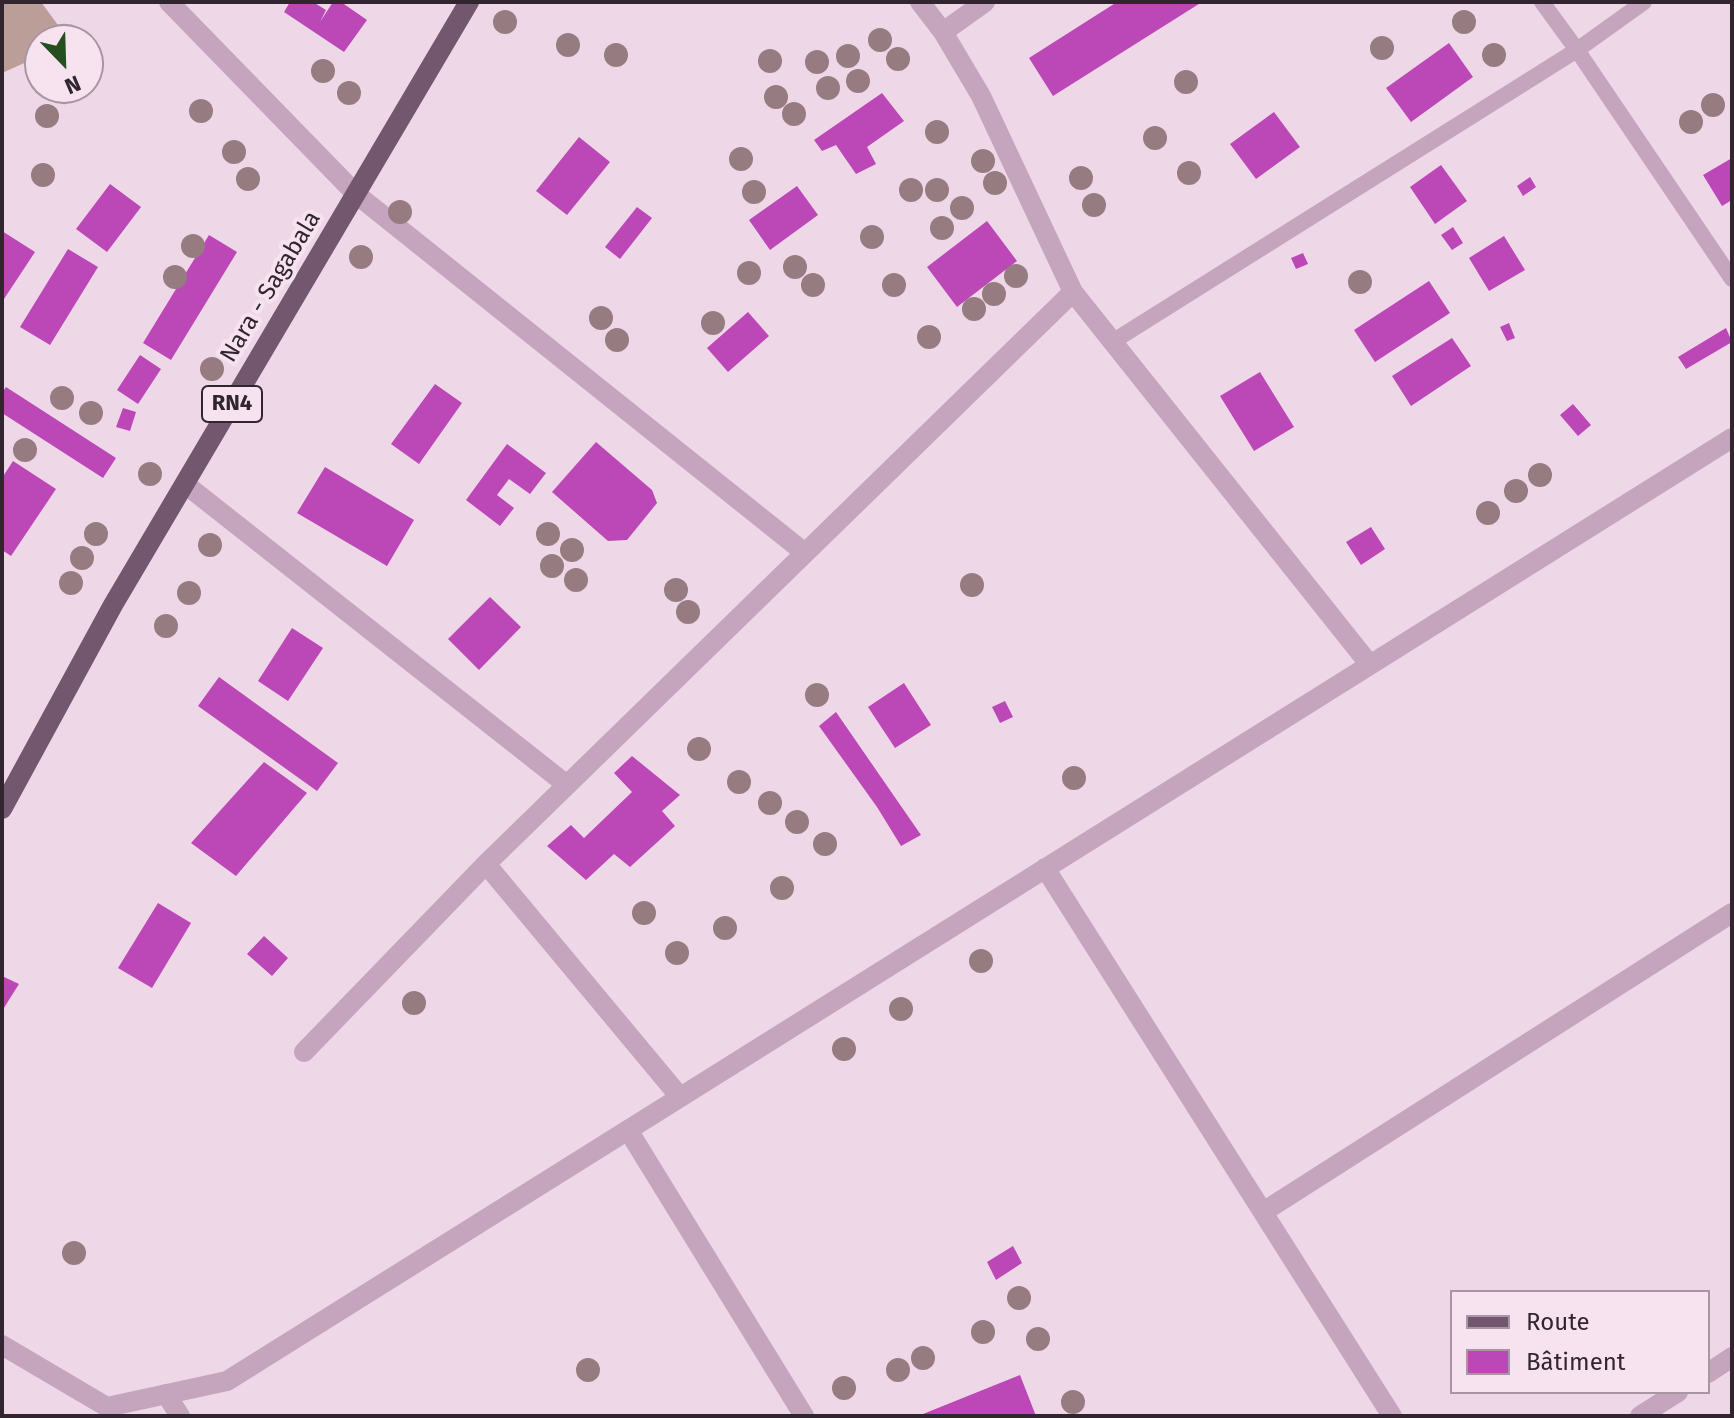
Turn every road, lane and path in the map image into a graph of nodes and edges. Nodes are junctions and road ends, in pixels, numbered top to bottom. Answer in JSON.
{"nodes":[{"id":1,"x":169,"y":2,"type":"edge"},
{"id":2,"x":469,"y":2,"type":"edge"},
{"id":3,"x":920,"y":2,"type":"edge"},
{"id":4,"x":985,"y":2,"type":"edge"},
{"id":5,"x":1542,"y":2,"type":"edge"},
{"id":6,"x":1644,"y":2,"type":"edge"},
{"id":7,"x":943,"y":32,"type":"junction"},
{"id":8,"x":1577,"y":50,"type":"junction"},
{"id":9,"x":356,"y":194,"type":"junction"},
{"id":10,"x":1732,"y":279,"type":"edge"},
{"id":11,"x":1073,"y":292,"type":"junction"},
{"id":12,"x":1112,"y":342,"type":"junction"},
{"id":13,"x":1732,"y":438,"type":"edge"},
{"id":14,"x":185,"y":484,"type":"junction"},
{"id":15,"x":805,"y":553,"type":"junction"},
{"id":16,"x":1370,"y":665,"type":"junction"},
{"id":17,"x":567,"y":785,"type":"junction"},
{"id":18,"x":2,"y":809,"type":"edge"},
{"id":19,"x":486,"y":864,"type":"junction"},
{"id":20,"x":1045,"y":868,"type":"junction"},
{"id":21,"x":1732,"y":913,"type":"edge"},
{"id":22,"x":304,"y":1052,"type":"dead end"},
{"id":23,"x":680,"y":1097,"type":"junction"},
{"id":24,"x":628,"y":1130,"type":"junction"},
{"id":25,"x":1263,"y":1212,"type":"junction"},
{"id":26,"x":2,"y":1345,"type":"edge"},
{"id":27,"x":1732,"y":1357,"type":"edge"},
{"id":28,"x":1710,"y":1372,"type":"edge"},
{"id":29,"x":166,"y":1394,"type":"junction"},
{"id":30,"x":1675,"y":1394,"type":"edge"},
{"id":31,"x":180,"y":1416,"type":"edge"},
{"id":32,"x":804,"y":1416,"type":"edge"},
{"id":33,"x":1392,"y":1416,"type":"edge"},
{"id":34,"x":1640,"y":1416,"type":"edge"}],
"edges":[{"from":1,"to":9,"type":"street"},
{"from":2,"to":9,"type":"main road","name":"Nara - Sagabala","number":"RN4"},
{"from":3,"to":7,"type":"street"},
{"from":4,"to":7,"type":"street"},
{"from":5,"to":8,"type":"lane"},
{"from":6,"to":8,"type":"lane"},
{"from":7,"to":11,"type":"street"},
{"from":8,"to":10,"type":"lane"},
{"from":8,"to":12,"type":"lane"},
{"from":9,"to":14,"type":"main road","name":"Nara - Sagabala","number":"RN4"},
{"from":9,"to":15,"type":"street"},
{"from":11,"to":12,"type":"street"},
{"from":11,"to":15,"type":"street"},
{"from":12,"to":16,"type":"street"},
{"from":13,"to":16,"type":"street"},
{"from":14,"to":17,"type":"street"},
{"from":14,"to":18,"type":"main road","name":"Nara - Sagabala","number":"RN4"},
{"from":15,"to":17,"type":"street"},
{"from":16,"to":20,"type":"street"},
{"from":17,"to":19,"type":"street"},
{"from":19,"to":22,"type":"street"},
{"from":19,"to":23,"type":"street"},
{"from":20,"to":23,"type":"street"},
{"from":20,"to":25,"type":"street"},
{"from":21,"to":25,"type":"street"},
{"from":23,"to":24,"type":"street"},
{"from":24,"to":29,"type":"street"},
{"from":24,"to":32,"type":"street"},
{"from":25,"to":33,"type":"street"},
{"from":26,"to":29,"type":"street"},
{"from":27,"to":28,"type":"street"},
{"from":29,"to":31,"type":"street"},
{"from":30,"to":34,"type":"street"}]}
